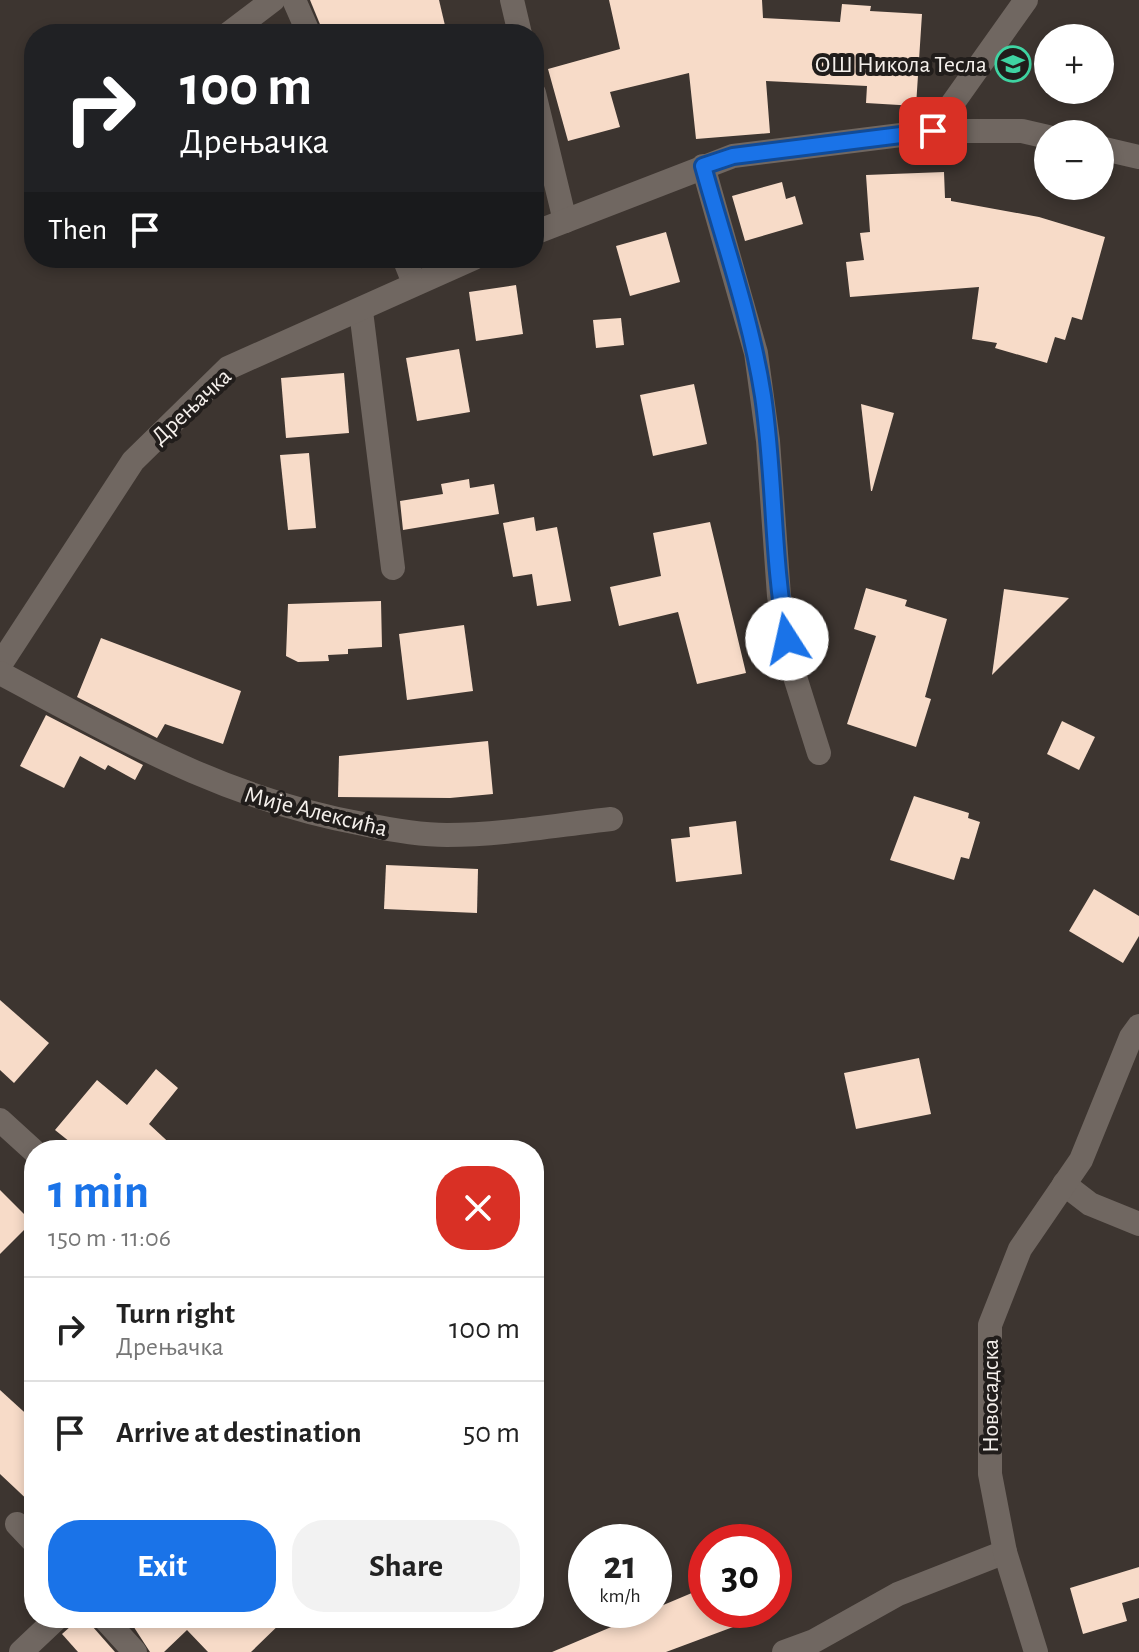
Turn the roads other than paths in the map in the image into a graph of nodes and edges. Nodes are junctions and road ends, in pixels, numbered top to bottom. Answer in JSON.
{"nodes":[{"id":1,"x":273,"y":0,"type":"edge"},
{"id":2,"x":294,"y":0,"type":"edge"},
{"id":3,"x":512,"y":0,"type":"edge"},
{"id":4,"x":1026,"y":0,"type":"edge"},
{"id":5,"x":241,"y":24,"type":"edge"},
{"id":6,"x":305,"y":24,"type":"edge"},
{"id":7,"x":518,"y":24,"type":"edge"},
{"id":8,"x":933,"y":131,"type":"junction"},
{"id":9,"x":544,"y":134,"type":"edge"},
{"id":10,"x":1034,"y":134,"type":"edge"},
{"id":11,"x":1114,"y":150,"type":"edge"},
{"id":12,"x":1138,"y":154,"type":"edge"},
{"id":13,"x":703,"y":166,"type":"junction"},
{"id":14,"x":565,"y":221,"type":"junction"},
{"id":15,"x":544,"y":229,"type":"edge"},
{"id":16,"x":408,"y":268,"type":"edge"},
{"id":17,"x":450,"y":268,"type":"edge"},
{"id":18,"x":414,"y":283,"type":"junction"},
{"id":19,"x":361,"y":311,"type":"junction"},
{"id":20,"x":393,"y":568,"type":"dead end"},
{"id":21,"x":0,"y":665,"type":"edge"},
{"id":22,"x":0,"y":673,"type":"edge"},
{"id":23,"x":819,"y":753,"type":"dead end"},
{"id":24,"x":611,"y":819,"type":"dead end"},
{"id":25,"x":1139,"y":1026,"type":"edge"},
{"id":26,"x":0,"y":1120,"type":"edge"},
{"id":27,"x":24,"y":1142,"type":"edge"},
{"id":28,"x":1064,"y":1184,"type":"junction"},
{"id":29,"x":1139,"y":1224,"type":"edge"},
{"id":30,"x":17,"y":1524,"type":"dead end"},
{"id":31,"x":24,"y":1531,"type":"edge"},
{"id":32,"x":1005,"y":1552,"type":"junction"},
{"id":33,"x":46,"y":1628,"type":"edge"},
{"id":34,"x":113,"y":1628,"type":"edge"},
{"id":35,"x":21,"y":1652,"type":"edge"},
{"id":36,"x":135,"y":1652,"type":"edge"},
{"id":37,"x":784,"y":1652,"type":"edge"},
{"id":38,"x":1036,"y":1652,"type":"edge"}],
"edges":[{"from":1,"to":5,"type":"street"},
{"from":2,"to":6,"type":"street"},
{"from":3,"to":7,"type":"street"},
{"from":4,"to":8,"type":"street"},
{"from":8,"to":10,"type":"street"},
{"from":8,"to":13,"type":"street"},
{"from":9,"to":14,"type":"street"},
{"from":11,"to":12,"type":"street"},
{"from":13,"to":14,"type":"street"},
{"from":13,"to":23,"type":"street"},
{"from":14,"to":15,"type":"street"},
{"from":16,"to":18,"type":"street"},
{"from":17,"to":18,"type":"street","name":"Дрењачка"},
{"from":18,"to":19,"type":"street","name":"Дрењачка"},
{"from":19,"to":20,"type":"street"},
{"from":19,"to":21,"type":"street","name":"Дрењачка"},
{"from":22,"to":24,"type":"street","name":"Мије Алексића"},
{"from":25,"to":28,"type":"street","name":"Новосадска"},
{"from":26,"to":27,"type":"street"},
{"from":28,"to":29,"type":"street"},
{"from":28,"to":32,"type":"street","name":"Новосадска"},
{"from":30,"to":31,"type":"street"},
{"from":32,"to":37,"type":"street"},
{"from":32,"to":38,"type":"street","name":"Новосадска"},
{"from":33,"to":35,"type":"street"},
{"from":34,"to":36,"type":"street"}]}
